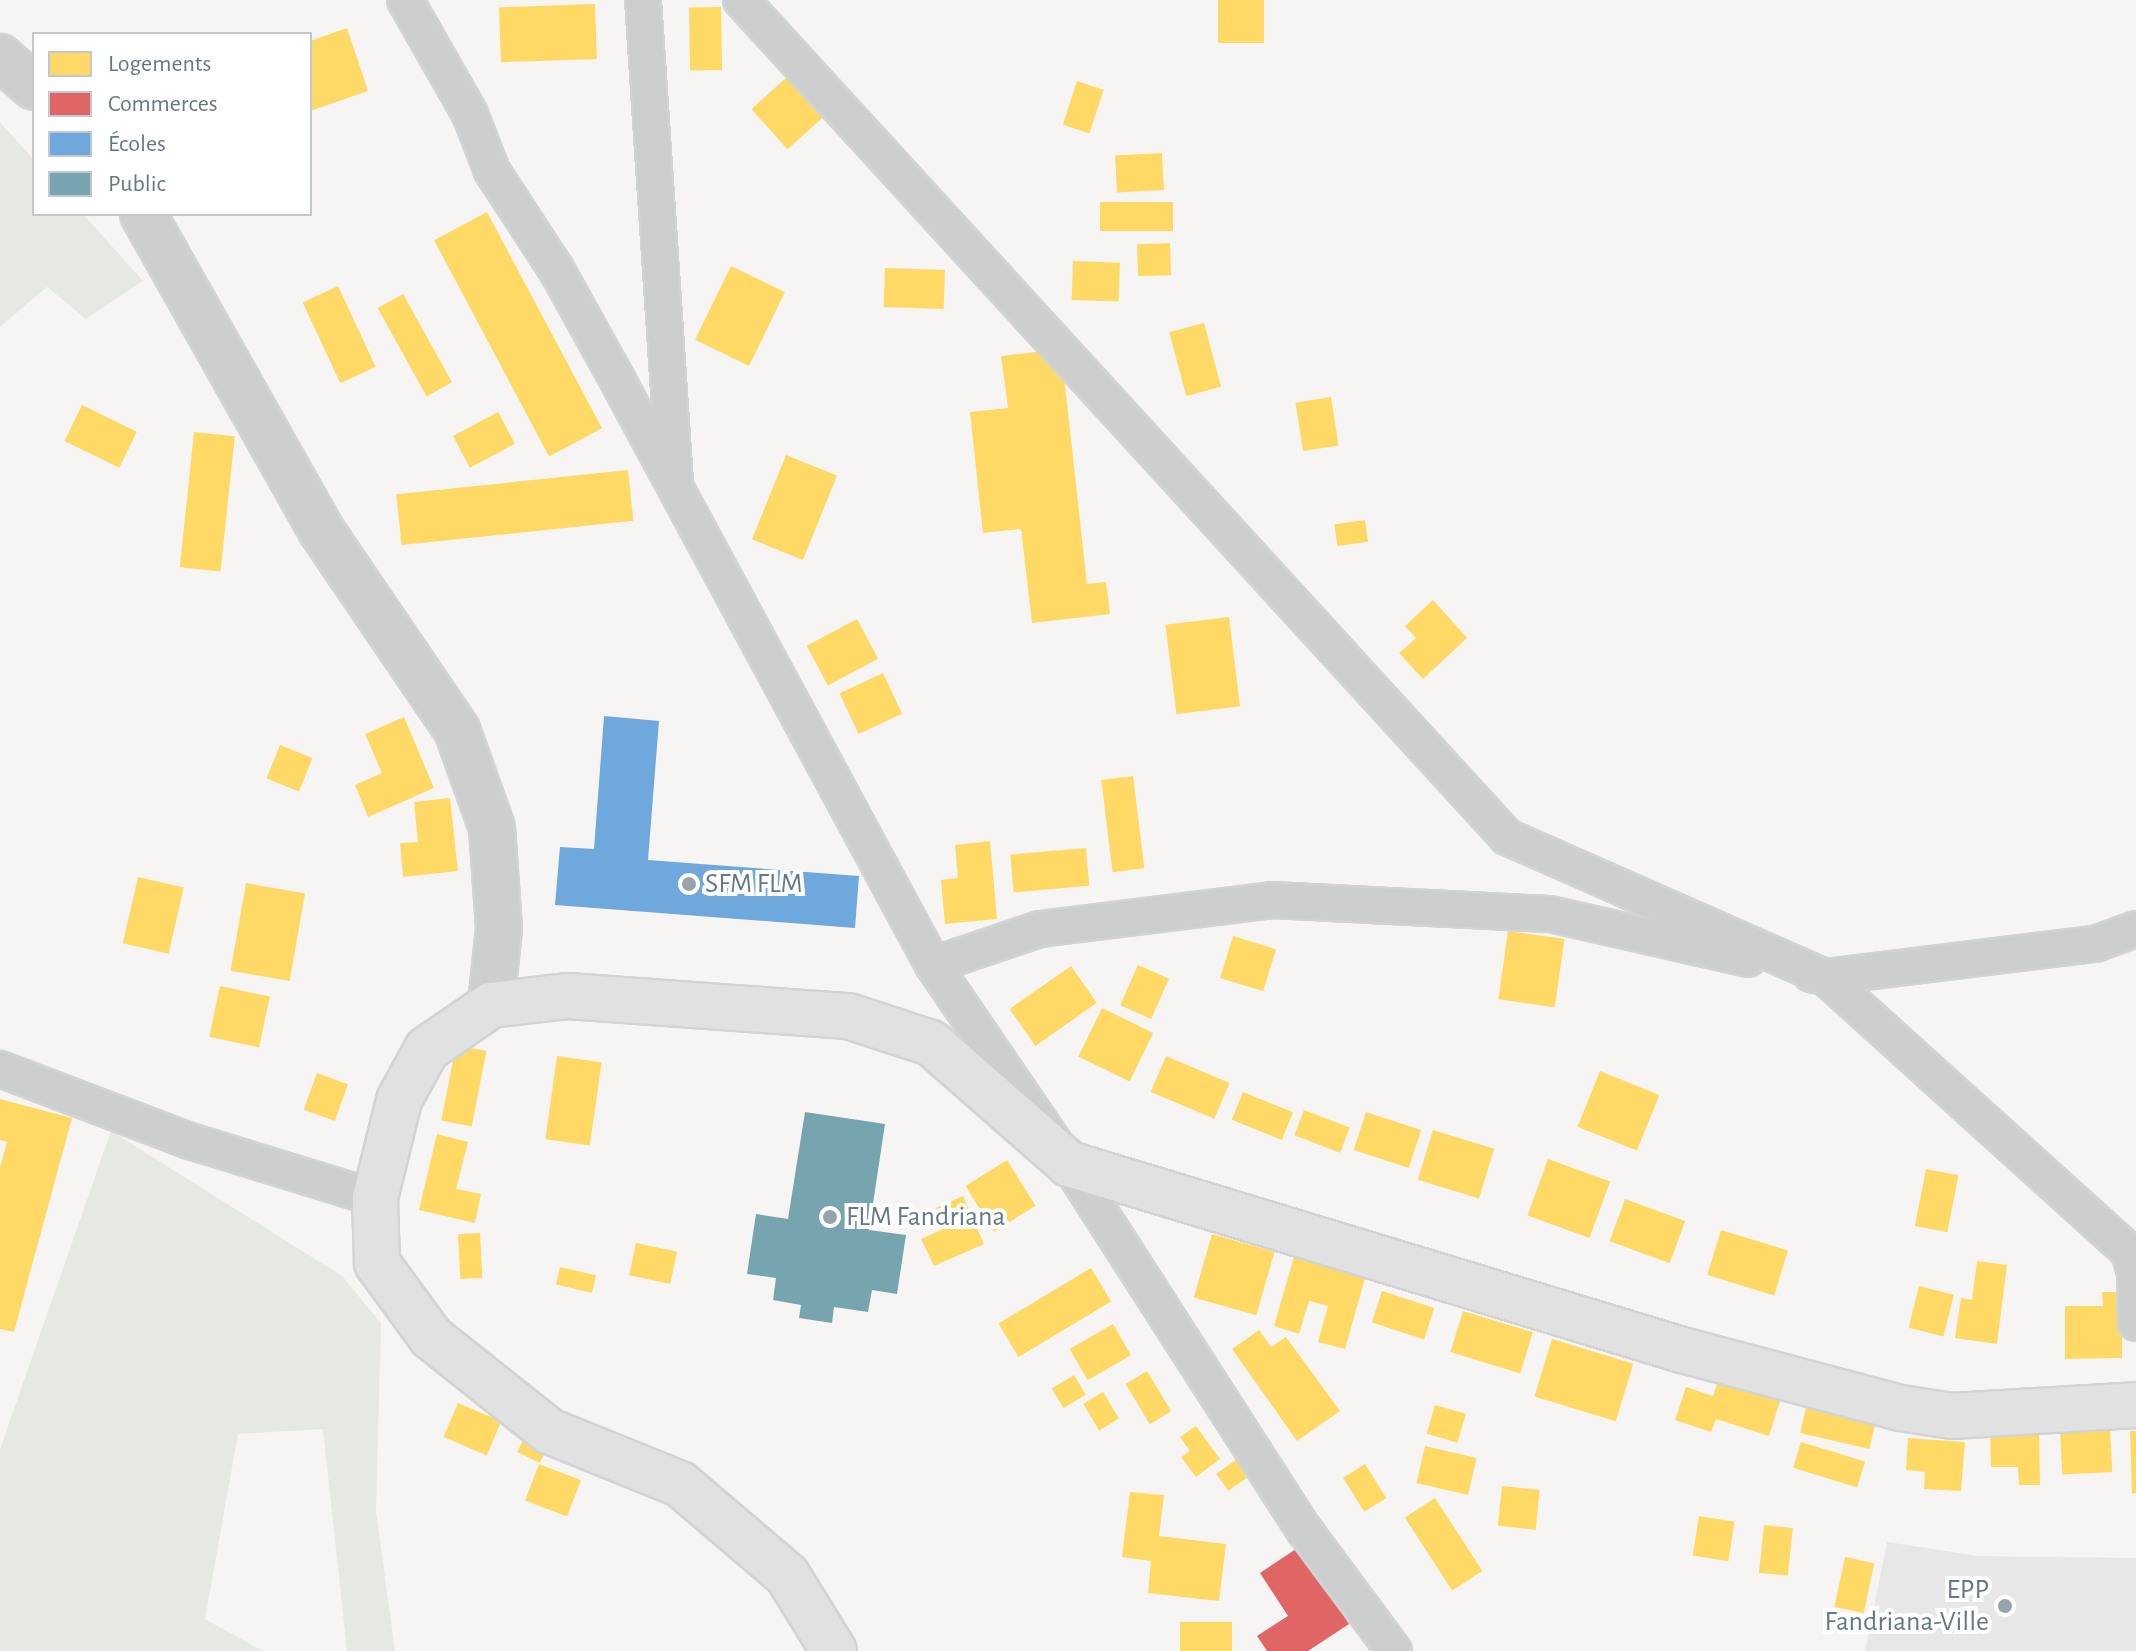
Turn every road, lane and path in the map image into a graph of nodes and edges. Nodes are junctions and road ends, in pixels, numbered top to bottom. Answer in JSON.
{"nodes":[{"id":1,"x":405,"y":0,"type":"edge"},
{"id":2,"x":643,"y":0,"type":"edge"},
{"id":3,"x":741,"y":0,"type":"edge"},
{"id":4,"x":0,"y":57,"type":"edge"},
{"id":5,"x":32,"y":85,"type":"edge"},
{"id":6,"x":144,"y":216,"type":"edge"},
{"id":7,"x":676,"y":491,"type":"junction"},
{"id":8,"x":2136,"y":929,"type":"edge"},
{"id":9,"x":933,"y":965,"type":"junction"},
{"id":10,"x":1825,"y":977,"type":"junction"},
{"id":11,"x":491,"y":1005,"type":"junction"},
{"id":12,"x":0,"y":1069,"type":"edge"},
{"id":13,"x":1069,"y":1164,"type":"junction"},
{"id":14,"x":375,"y":1198,"type":"junction"},
{"id":15,"x":2136,"y":1323,"type":"edge"},
{"id":16,"x":2136,"y":1405,"type":"edge"},
{"id":17,"x":834,"y":1651,"type":"edge"},
{"id":18,"x":1394,"y":1651,"type":"edge"}],
"edges":[{"from":1,"to":7,"type":"street"},
{"from":2,"to":7,"type":"street"},
{"from":3,"to":10,"type":"street"},
{"from":4,"to":5,"type":"street"},
{"from":6,"to":11,"type":"street"},
{"from":7,"to":9,"type":"street"},
{"from":8,"to":10,"type":"street"},
{"from":9,"to":10,"type":"street"},
{"from":9,"to":13,"type":"street"},
{"from":10,"to":15,"type":"street"},
{"from":11,"to":13,"type":"main road"},
{"from":11,"to":14,"type":"main road"},
{"from":12,"to":14,"type":"street"},
{"from":13,"to":16,"type":"main road"},
{"from":13,"to":18,"type":"street"},
{"from":14,"to":17,"type":"main road"}]}
